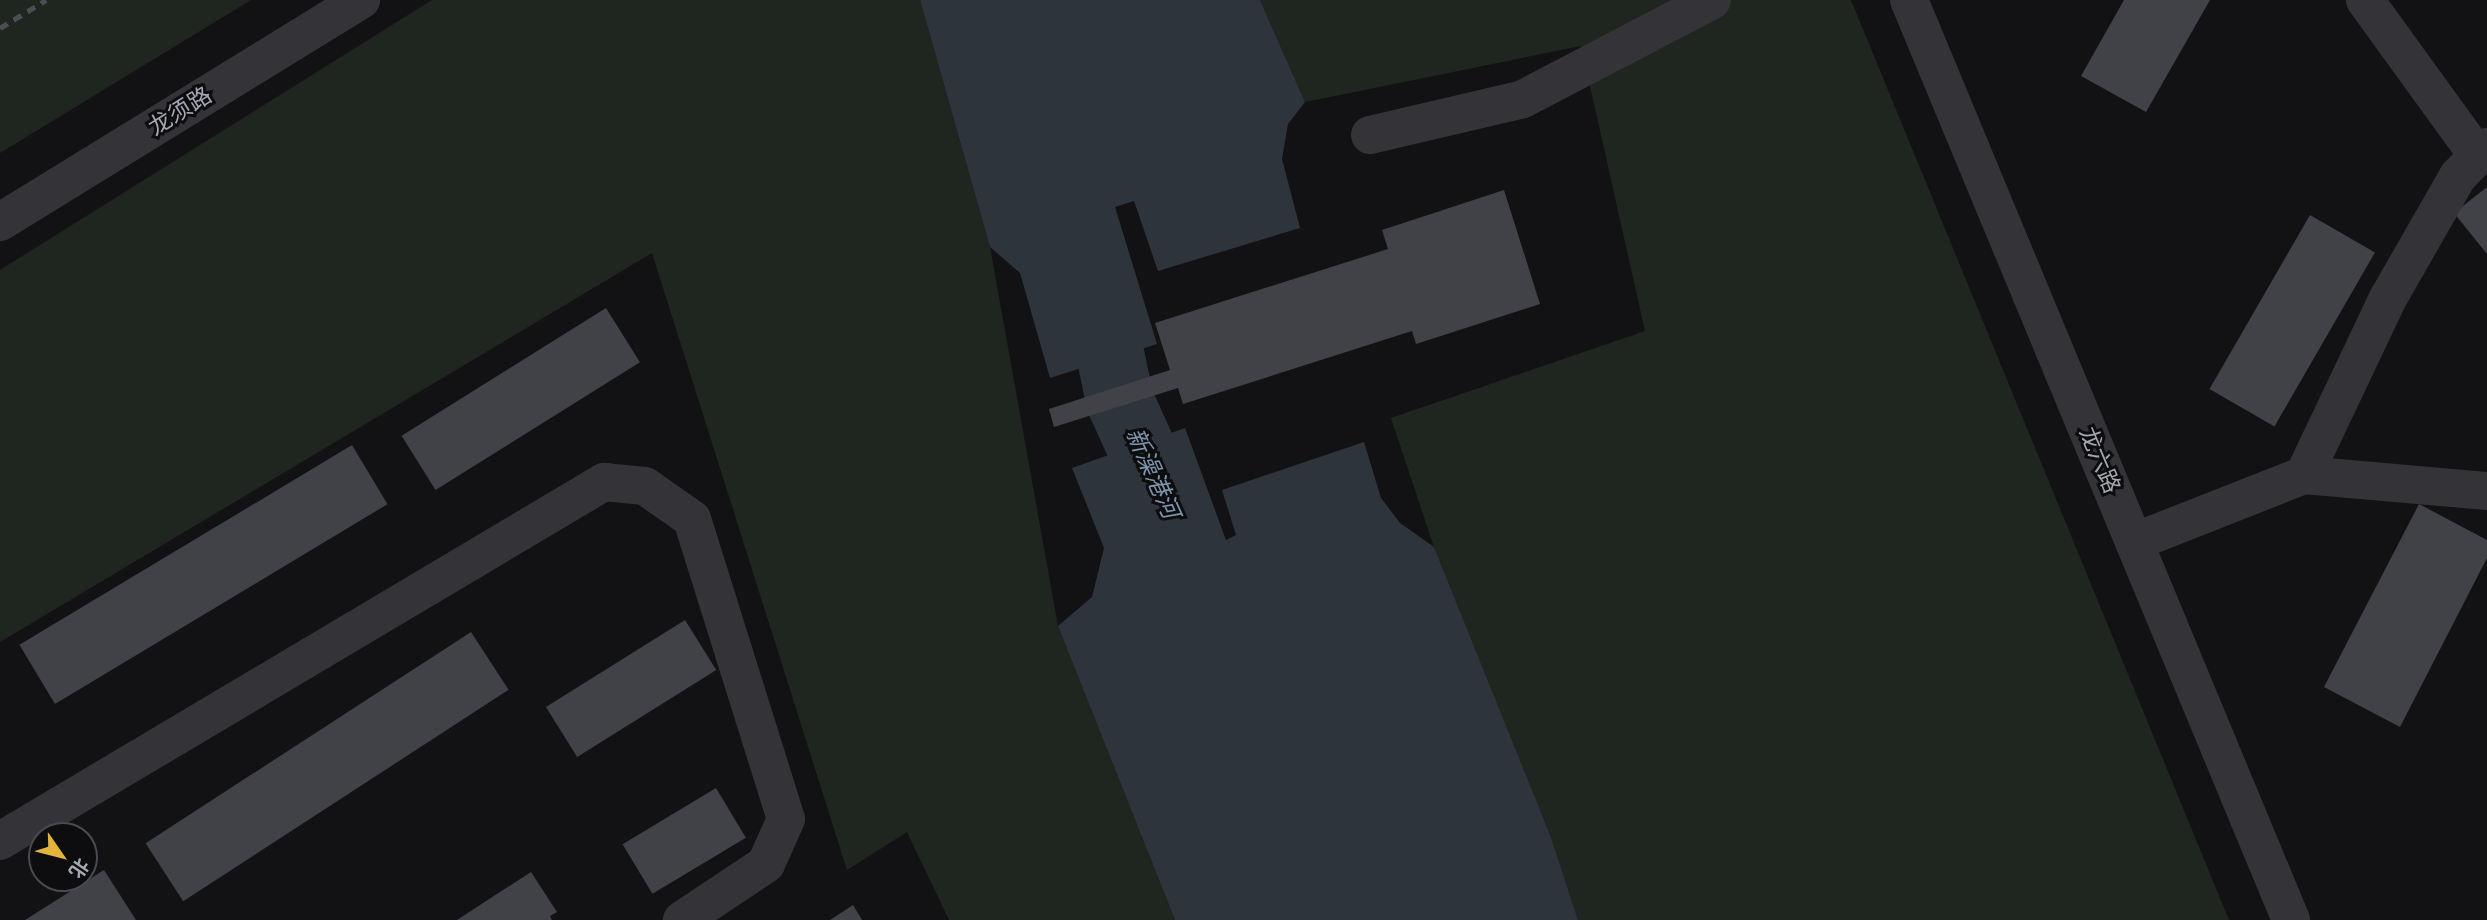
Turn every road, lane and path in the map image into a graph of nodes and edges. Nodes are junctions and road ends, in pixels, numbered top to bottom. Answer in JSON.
{"nodes":[{"id":1,"x":361,"y":0,"type":"edge"},
{"id":2,"x":1712,"y":0,"type":"edge"},
{"id":3,"x":1909,"y":0,"type":"edge"},
{"id":4,"x":2365,"y":0,"type":"edge"},
{"id":5,"x":1370,"y":135,"type":"dead end"},
{"id":6,"x":2483,"y":152,"type":"edge"},
{"id":7,"x":0,"y":222,"type":"edge"},
{"id":8,"x":2304,"y":475,"type":"junction"},
{"id":9,"x":2487,"y":491,"type":"edge"},
{"id":10,"x":2134,"y":542,"type":"junction"},
{"id":11,"x":0,"y":841,"type":"edge"},
{"id":12,"x":682,"y":920,"type":"edge"},
{"id":13,"x":2291,"y":920,"type":"edge"}],
"edges":[{"from":1,"to":7,"type":"street","name":"龙须路"},
{"from":2,"to":5,"type":"street"},
{"from":3,"to":10,"type":"street","name":"龙六路"},
{"from":4,"to":6,"type":"street"},
{"from":6,"to":8,"type":"street"},
{"from":8,"to":9,"type":"street"},
{"from":8,"to":10,"type":"street"},
{"from":10,"to":13,"type":"street","name":"龙六路"},
{"from":11,"to":12,"type":"street"}]}
